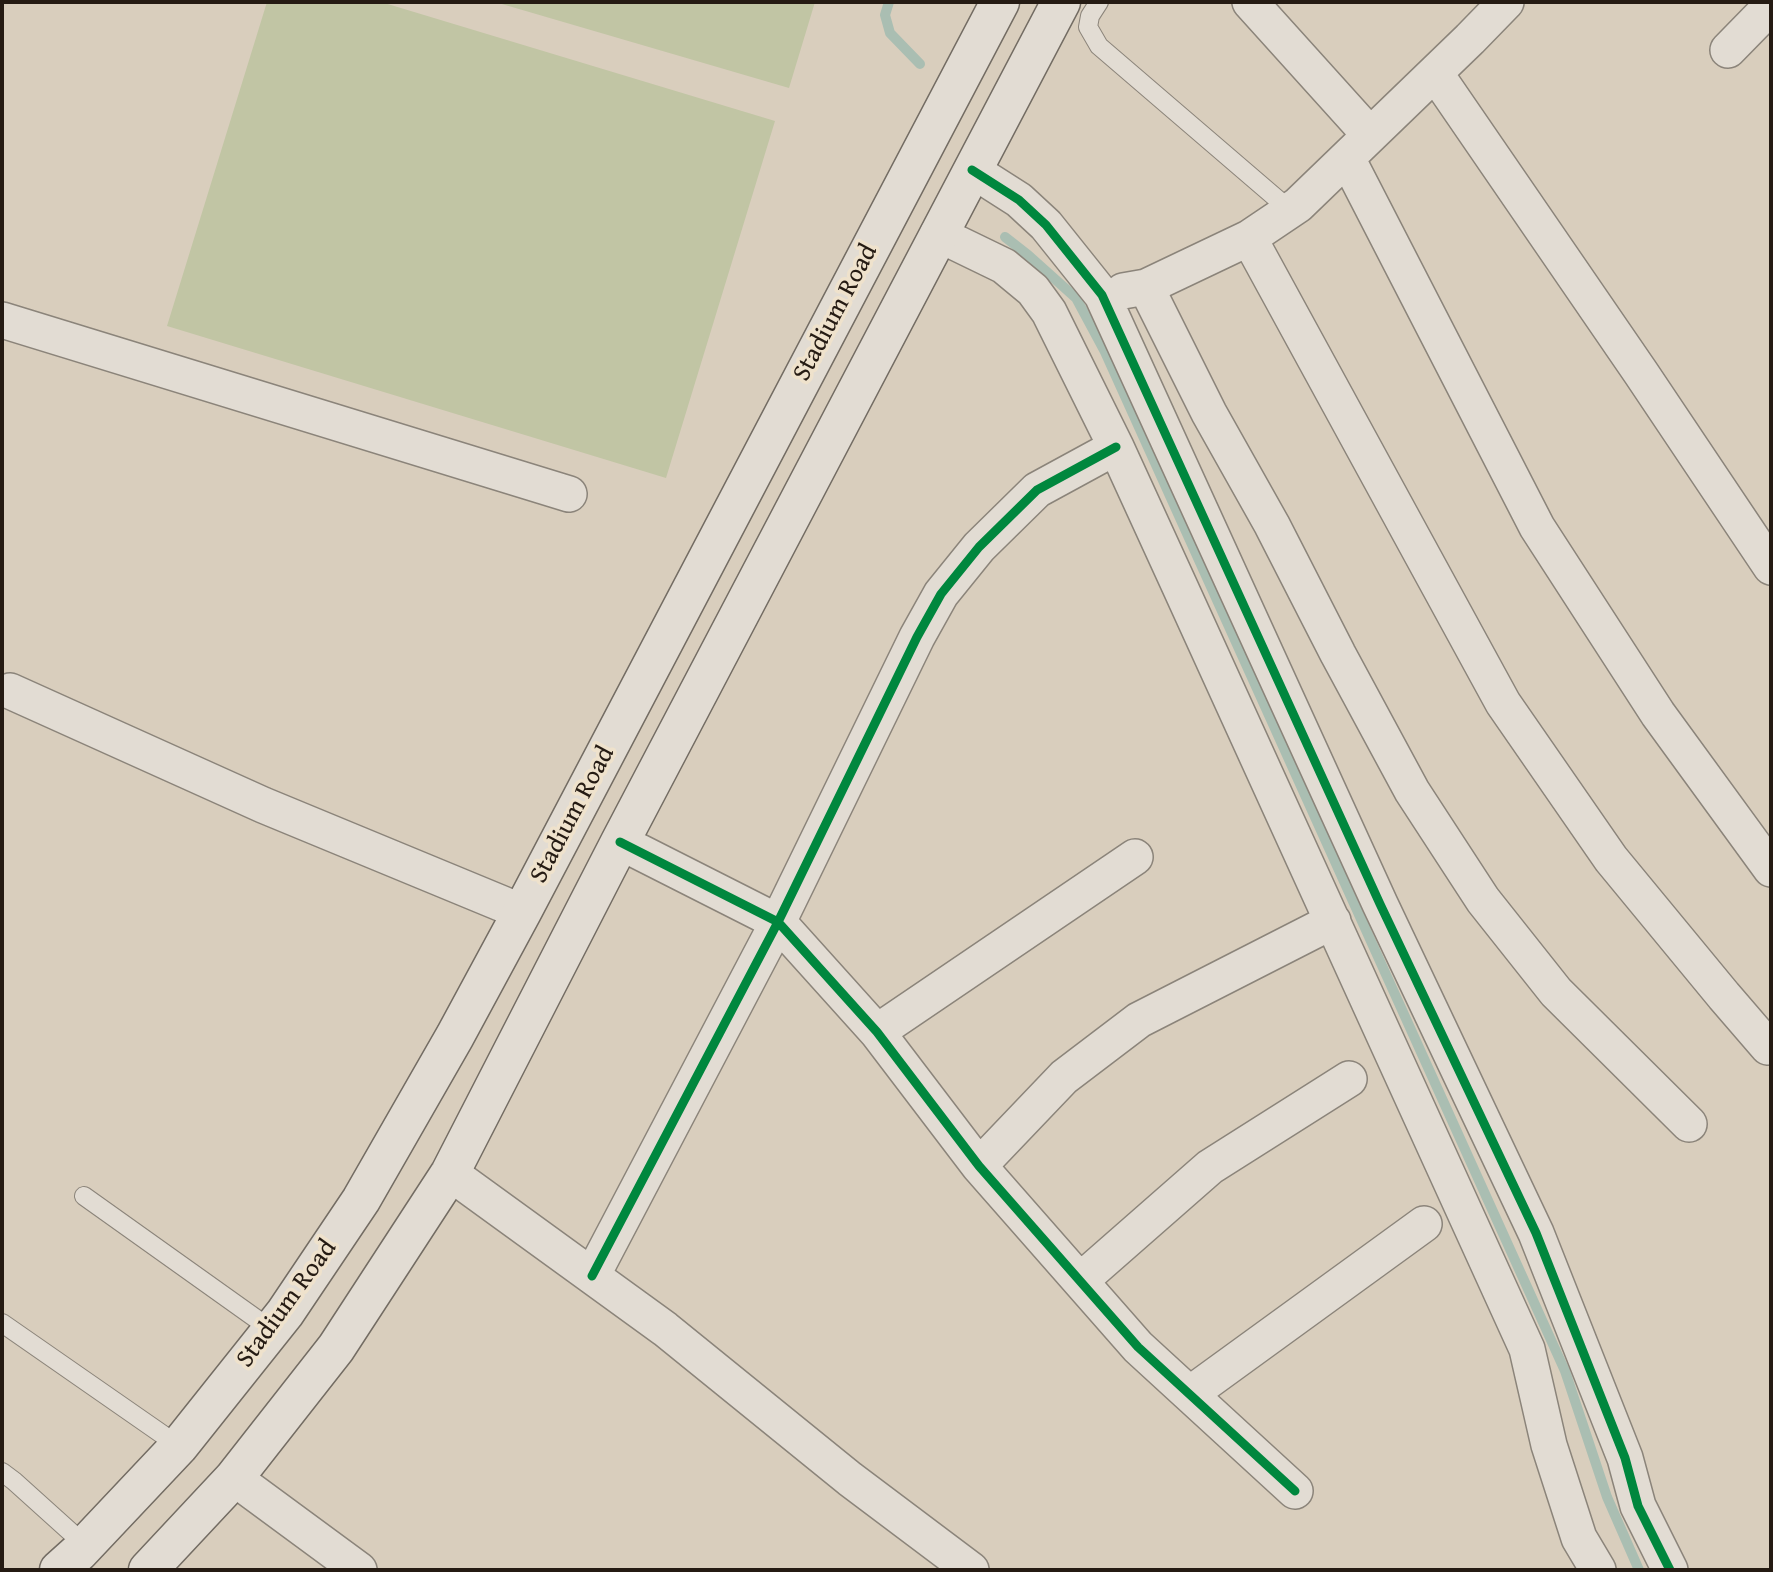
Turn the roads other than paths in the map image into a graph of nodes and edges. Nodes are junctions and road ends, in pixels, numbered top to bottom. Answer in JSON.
{"nodes":[{"id":1,"x":1000,"y":2,"type":"edge"},
{"id":2,"x":1099,"y":2,"type":"edge"},
{"id":3,"x":1250,"y":2,"type":"edge"},
{"id":4,"x":1506,"y":2,"type":"edge"},
{"id":5,"x":1771,"y":6,"type":"edge"},
{"id":6,"x":1068,"y":13,"type":"edge"},
{"id":7,"x":1728,"y":50,"type":"dead end"},
{"id":8,"x":1435,"y":73,"type":"junction"},
{"id":9,"x":1358,"y":146,"type":"junction"},
{"id":10,"x":972,"y":170,"type":"junction"},
{"id":11,"x":1290,"y":210,"type":"junction"},
{"id":12,"x":938,"y":234,"type":"junction"},
{"id":13,"x":1250,"y":238,"type":"junction"},
{"id":14,"x":1146,"y":287,"type":"junction"},
{"id":15,"x":1102,"y":295,"type":"junction"},
{"id":16,"x":2,"y":320,"type":"edge"},
{"id":17,"x":1116,"y":447,"type":"junction"},
{"id":18,"x":569,"y":494,"type":"dead end"},
{"id":19,"x":1771,"y":567,"type":"edge"},
{"id":20,"x":9,"y":691,"type":"dead end"},
{"id":21,"x":620,"y":842,"type":"junction"},
{"id":22,"x":1135,"y":858,"type":"dead end"},
{"id":23,"x":1771,"y":869,"type":"edge"},
{"id":24,"x":522,"y":912,"type":"junction"},
{"id":25,"x":1333,"y":921,"type":"junction"},
{"id":26,"x":779,"y":922,"type":"junction"},
{"id":27,"x":877,"y":1032,"type":"junction"},
{"id":28,"x":1768,"y":1047,"type":"dead end"},
{"id":29,"x":1349,"y":1079,"type":"dead end"},
{"id":30,"x":1689,"y":1124,"type":"dead end"},
{"id":31,"x":979,"y":1166,"type":"junction"},
{"id":32,"x":450,"y":1173,"type":"junction"},
{"id":33,"x":84,"y":1196,"type":"dead end"},
{"id":34,"x":1424,"y":1224,"type":"dead end"},
{"id":35,"x":592,"y":1276,"type":"junction"},
{"id":36,"x":1080,"y":1281,"type":"junction"},
{"id":37,"x":2,"y":1322,"type":"edge"},
{"id":38,"x":272,"y":1330,"type":"junction"},
{"id":39,"x":1189,"y":1394,"type":"junction"},
{"id":40,"x":179,"y":1446,"type":"junction"},
{"id":41,"x":2,"y":1472,"type":"edge"},
{"id":42,"x":234,"y":1478,"type":"junction"},
{"id":43,"x":1295,"y":1491,"type":"dead end"},
{"id":44,"x":72,"y":1558,"type":"edge"},
{"id":45,"x":148,"y":1570,"type":"edge"},
{"id":46,"x":359,"y":1570,"type":"edge"},
{"id":47,"x":971,"y":1570,"type":"edge"},
{"id":48,"x":1598,"y":1570,"type":"edge"},
{"id":49,"x":1670,"y":1570,"type":"edge"}],
"edges":[{"from":1,"to":24,"type":"main road","name":"Stadium Road"},
{"from":2,"to":6,"type":"lane"},
{"from":3,"to":9,"type":"street"},
{"from":4,"to":8,"type":"street"},
{"from":5,"to":7,"type":"street"},
{"from":6,"to":10,"type":"main road","name":"Stadium Road"},
{"from":6,"to":11,"type":"lane"},
{"from":8,"to":9,"type":"street"},
{"from":8,"to":19,"type":"street"},
{"from":9,"to":11,"type":"street"},
{"from":9,"to":23,"type":"street"},
{"from":10,"to":12,"type":"main road","name":"Stadium Road"},
{"from":10,"to":15,"type":"street"},
{"from":11,"to":13,"type":"street"},
{"from":12,"to":17,"type":"street"},
{"from":12,"to":21,"type":"main road","name":"Stadium Road"},
{"from":13,"to":14,"type":"street"},
{"from":13,"to":28,"type":"street"},
{"from":14,"to":15,"type":"street"},
{"from":14,"to":30,"type":"street"},
{"from":15,"to":49,"type":"street"},
{"from":16,"to":18,"type":"street"},
{"from":17,"to":25,"type":"street"},
{"from":17,"to":26,"type":"street"},
{"from":20,"to":24,"type":"street"},
{"from":21,"to":26,"type":"street"},
{"from":21,"to":32,"type":"main road","name":"Stadium Road"},
{"from":22,"to":27,"type":"street"},
{"from":24,"to":38,"type":"main road","name":"Stadium Road"},
{"from":25,"to":31,"type":"street"},
{"from":25,"to":48,"type":"street"},
{"from":26,"to":27,"type":"street"},
{"from":26,"to":35,"type":"street"},
{"from":27,"to":31,"type":"street"},
{"from":29,"to":36,"type":"street"},
{"from":31,"to":36,"type":"street"},
{"from":32,"to":35,"type":"street"},
{"from":32,"to":42,"type":"main road","name":"Stadium Road"},
{"from":33,"to":38,"type":"lane"},
{"from":34,"to":39,"type":"street"},
{"from":35,"to":47,"type":"street"},
{"from":36,"to":39,"type":"street"},
{"from":37,"to":40,"type":"lane"},
{"from":38,"to":40,"type":"main road","name":"Stadium Road"},
{"from":39,"to":43,"type":"street"},
{"from":40,"to":44,"type":"main road","name":"Stadium Road"},
{"from":41,"to":44,"type":"lane"},
{"from":42,"to":45,"type":"main road","name":"Stadium Road"},
{"from":42,"to":46,"type":"street"}]}
